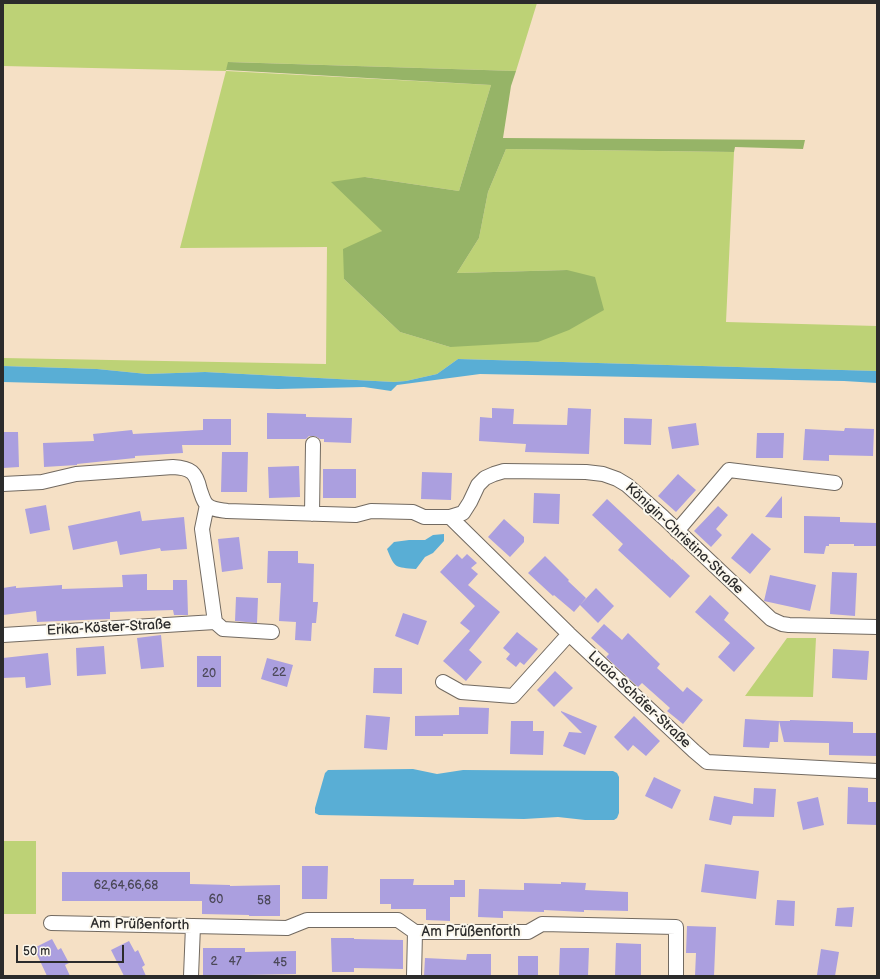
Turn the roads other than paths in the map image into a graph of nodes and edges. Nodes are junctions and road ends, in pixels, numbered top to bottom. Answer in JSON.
{"nodes":[{"id":1,"x":314,"y":444,"type":"dead end"},
{"id":2,"x":835,"y":483,"type":"dead end"},
{"id":3,"x":3,"y":484,"type":"edge"},
{"id":4,"x":207,"y":505,"type":"junction"},
{"id":5,"x":312,"y":514,"type":"junction"},
{"id":6,"x":450,"y":517,"type":"junction"},
{"id":7,"x":677,"y":531,"type":"junction"},
{"id":8,"x":215,"y":622,"type":"junction"},
{"id":9,"x":877,"y":627,"type":"edge"},
{"id":10,"x":272,"y":632,"type":"dead end"},
{"id":11,"x":569,"y":634,"type":"junction"},
{"id":12,"x":3,"y":635,"type":"edge"},
{"id":13,"x":443,"y":682,"type":"dead end"},
{"id":14,"x":877,"y":771,"type":"edge"},
{"id":15,"x":51,"y":923,"type":"dead end"},
{"id":16,"x":193,"y":926,"type":"junction"},
{"id":17,"x":415,"y":932,"type":"junction"},
{"id":18,"x":191,"y":976,"type":"edge"},
{"id":19,"x":414,"y":976,"type":"edge"},
{"id":20,"x":676,"y":976,"type":"edge"}],
"edges":[{"from":1,"to":5,"type":"street"},
{"from":2,"to":7,"type":"street"},
{"from":3,"to":4,"type":"street"},
{"from":4,"to":5,"type":"street","name":"Königin-Christina-Straße"},
{"from":4,"to":8,"type":"street"},
{"from":5,"to":6,"type":"street","name":"Königin-Christina-Straße"},
{"from":6,"to":7,"type":"street","name":"Königin-Christina-Straße"},
{"from":6,"to":11,"type":"street","name":"Lucia-Schäfer-Straße"},
{"from":7,"to":9,"type":"street","name":"Königin-Christina-Straße"},
{"from":8,"to":10,"type":"street","name":"Erika-Köster-Straße"},
{"from":8,"to":12,"type":"street","name":"Erika-Köster-Straße"},
{"from":11,"to":13,"type":"street"},
{"from":11,"to":14,"type":"street","name":"Lucia-Schäfer-Straße"},
{"from":15,"to":16,"type":"street","name":"Am Prüßenforth"},
{"from":16,"to":17,"type":"street","name":"Am Prüßenforth"},
{"from":16,"to":18,"type":"street"},
{"from":17,"to":19,"type":"street"},
{"from":17,"to":20,"type":"street","name":"Am Prüßenforth"}]}
